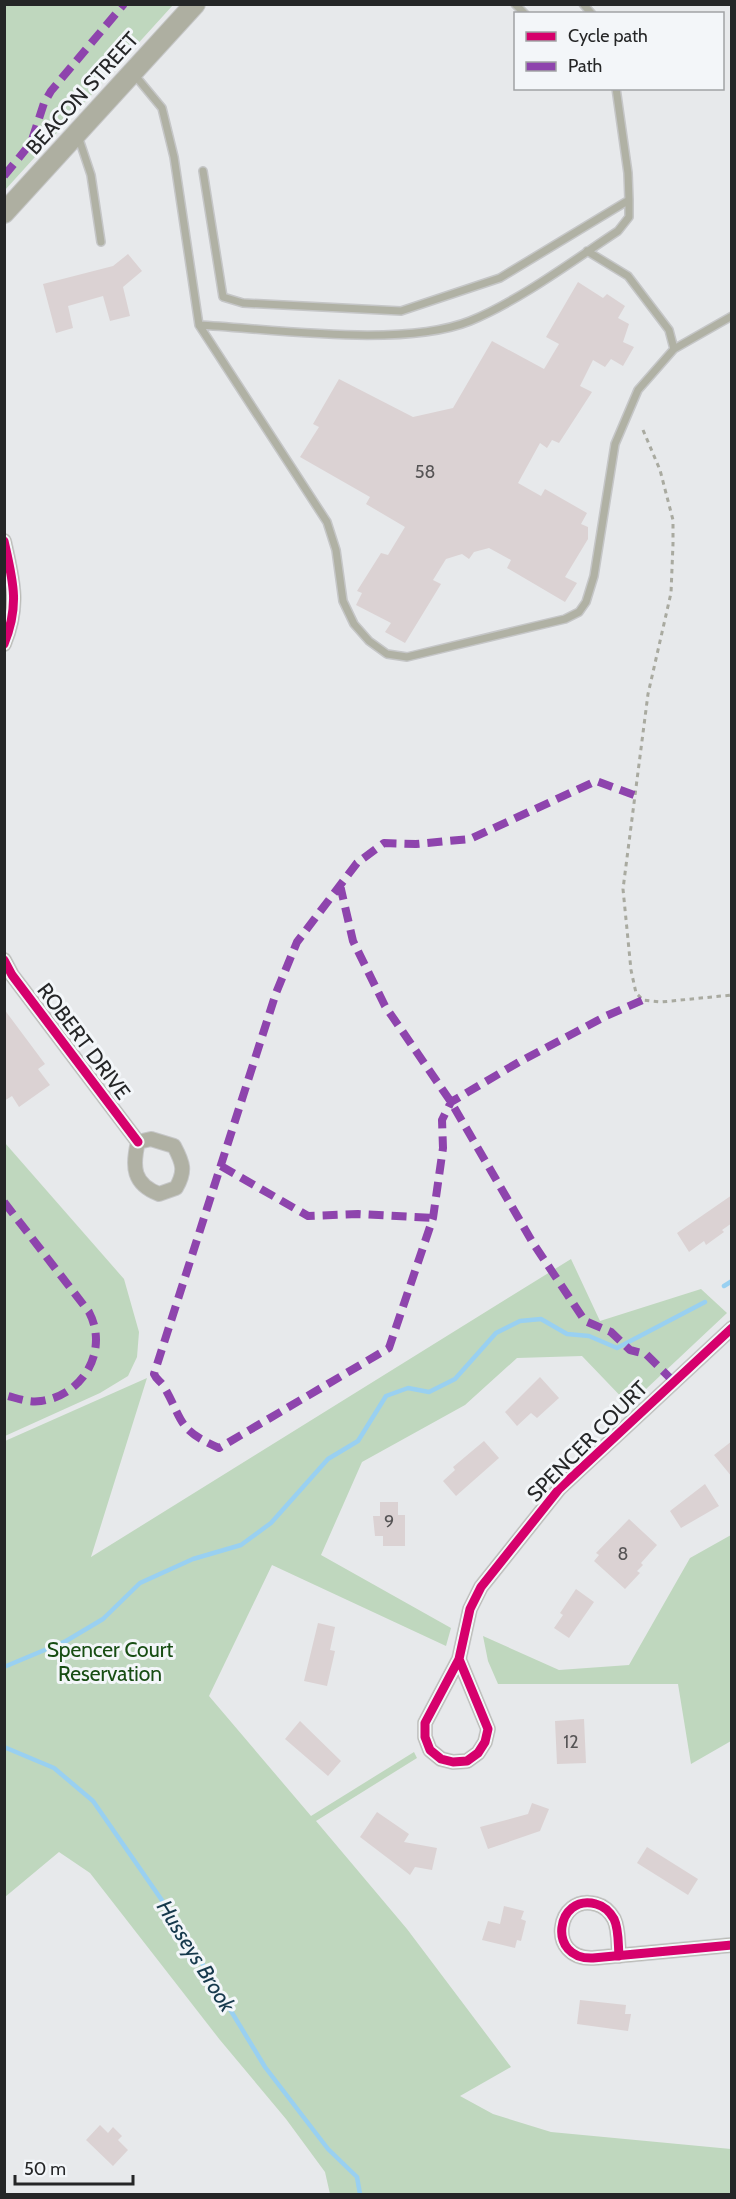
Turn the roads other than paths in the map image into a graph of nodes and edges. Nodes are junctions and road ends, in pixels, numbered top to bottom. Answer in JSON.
{"nodes":[{"id":1,"x":195,"y":4,"type":"edge"},
{"id":2,"x":132,"y":72,"type":"junction"},
{"id":3,"x":616,"y":90,"type":"edge"},
{"id":4,"x":77,"y":134,"type":"junction"},
{"id":5,"x":202,"y":171,"type":"dead end"},
{"id":6,"x":629,"y":200,"type":"junction"},
{"id":7,"x":4,"y":213,"type":"edge"},
{"id":8,"x":101,"y":242,"type":"dead end"},
{"id":9,"x":587,"y":251,"type":"junction"},
{"id":10,"x":732,"y":316,"type":"edge"},
{"id":11,"x":199,"y":325,"type":"junction"},
{"id":12,"x":674,"y":349,"type":"junction"},
{"id":13,"x":4,"y":542,"type":"edge"},
{"id":14,"x":4,"y":644,"type":"edge"},
{"id":15,"x":4,"y":960,"type":"edge"},
{"id":16,"x":138,"y":1142,"type":"dead end"},
{"id":17,"x":732,"y":1328,"type":"edge"},
{"id":18,"x":459,"y":1659,"type":"junction"},
{"id":19,"x":732,"y":1945,"type":"edge"},
{"id":20,"x":619,"y":1956,"type":"junction"}],
"edges":[{"from":1,"to":2,"type":"main road","name":"BEACON STREET"},
{"from":2,"to":4,"type":"main road","name":"BEACON STREET"},
{"from":2,"to":11,"type":"lane"},
{"from":3,"to":6,"type":"lane"},
{"from":4,"to":7,"type":"main road","name":"BEACON STREET"},
{"from":4,"to":8,"type":"lane"},
{"from":5,"to":6,"type":"lane"},
{"from":6,"to":9,"type":"lane"},
{"from":9,"to":11,"type":"lane"},
{"from":9,"to":12,"type":"lane"},
{"from":10,"to":12,"type":"lane"},
{"from":11,"to":12,"type":"lane"},
{"from":13,"to":14,"type":"street"},
{"from":15,"to":16,"type":"street","name":"ROBERT DRIVE"},
{"from":17,"to":18,"type":"street","name":"SPENCER COURT"},
{"from":18,"to":18,"type":"street","name":"SPENCER COURT"},
{"from":19,"to":20,"type":"street"},
{"from":20,"to":20,"type":"street"}]}
